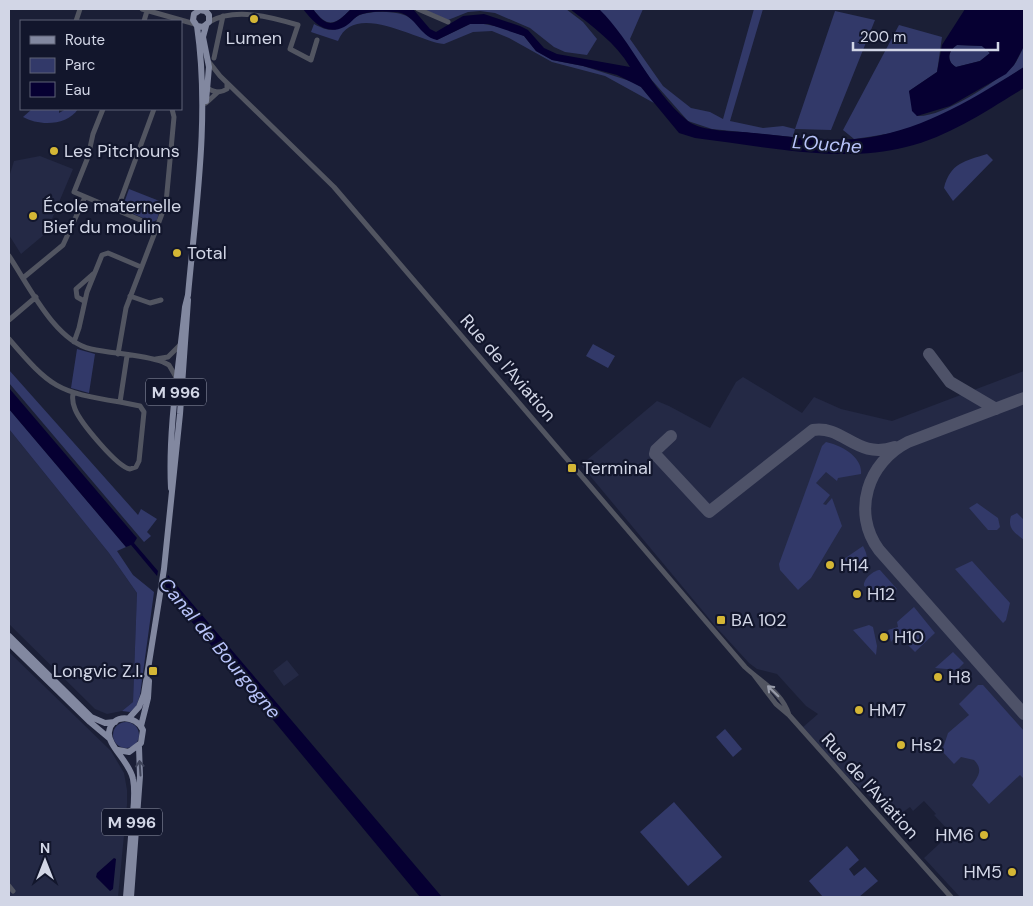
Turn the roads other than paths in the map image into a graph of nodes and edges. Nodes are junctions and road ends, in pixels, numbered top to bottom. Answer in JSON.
{"nodes":[{"id":1,"x":418,"y":9,"type":"edge"},
{"id":2,"x":145,"y":10,"type":"edge"},
{"id":3,"x":206,"y":11,"type":"edge"},
{"id":4,"x":195,"y":12,"type":"edge"},
{"id":5,"x":222,"y":16,"type":"junction"},
{"id":6,"x":179,"y":20,"type":"joint"},
{"id":7,"x":182,"y":21,"type":"edge"},
{"id":8,"x":448,"y":22,"type":"dead end"},
{"id":9,"x":207,"y":24,"type":"junction"},
{"id":10,"x":196,"y":25,"type":"junction"},
{"id":11,"x":317,"y":40,"type":"dead end"},
{"id":12,"x":211,"y":58,"type":"junction"},
{"id":13,"x":208,"y":75,"type":"junction"},
{"id":14,"x":220,"y":76,"type":"junction"},
{"id":15,"x":227,"y":82,"type":"junction"},
{"id":16,"x":204,"y":88,"type":"junction"},
{"id":17,"x":225,"y":90,"type":"junction"},
{"id":18,"x":218,"y":92,"type":"junction"},
{"id":19,"x":240,"y":95,"type":"junction"},
{"id":20,"x":206,"y":103,"type":"junction"},
{"id":21,"x":103,"y":110,"type":"edge"},
{"id":22,"x":154,"y":110,"type":"edge"},
{"id":23,"x":172,"y":110,"type":"edge"},
{"id":24,"x":203,"y":116,"type":"junction"},
{"id":25,"x":85,"y":197,"type":"junction"},
{"id":26,"x":117,"y":210,"type":"junction"},
{"id":27,"x":157,"y":227,"type":"junction"},
{"id":28,"x":9,"y":256,"type":"edge"},
{"id":29,"x":141,"y":267,"type":"junction"},
{"id":30,"x":94,"y":273,"type":"junction"},
{"id":31,"x":23,"y":278,"type":"junction"},
{"id":32,"x":130,"y":296,"type":"junction"},
{"id":33,"x":188,"y":296,"type":"junction"},
{"id":34,"x":36,"y":297,"type":"junction"},
{"id":35,"x":161,"y":300,"type":"dead end"},
{"id":36,"x":84,"y":301,"type":"junction"},
{"id":37,"x":9,"y":320,"type":"edge"},
{"id":38,"x":9,"y":339,"type":"edge"},
{"id":39,"x":74,"y":342,"type":"junction"},
{"id":40,"x":181,"y":345,"type":"junction"},
{"id":41,"x":118,"y":354,"type":"junction"},
{"id":42,"x":127,"y":356,"type":"junction"},
{"id":43,"x":168,"y":357,"type":"junction"},
{"id":44,"x":155,"y":359,"type":"junction"},
{"id":45,"x":182,"y":363,"type":"junction"},
{"id":46,"x":169,"y":365,"type":"junction"},
{"id":47,"x":177,"y":380,"type":"junction"},
{"id":48,"x":73,"y":394,"type":"junction"},
{"id":49,"x":120,"y":402,"type":"junction"},
{"id":50,"x":171,"y":488,"type":"junction"},
{"id":51,"x":9,"y":636,"type":"edge"},
{"id":52,"x":9,"y":643,"type":"edge"},
{"id":53,"x":149,"y":666,"type":"junction"},
{"id":54,"x":129,"y":718,"type":"junction"},
{"id":55,"x":115,"y":722,"type":"junction"},
{"id":56,"x":141,"y":726,"type":"junction"},
{"id":57,"x":109,"y":738,"type":"junction"},
{"id":58,"x":138,"y":747,"type":"junction"},
{"id":59,"x":118,"y":750,"type":"junction"},
{"id":60,"x":126,"y":897,"type":"edge"},
{"id":61,"x":130,"y":897,"type":"edge"},
{"id":62,"x":951,"y":897,"type":"edge"}],
"edges":[{"from":1,"to":8,"type":"street"},
{"from":2,"to":6,"type":"street"},
{"from":3,"to":4,"type":"main road"},
{"from":3,"to":5,"type":"street"},
{"from":3,"to":9,"type":"main road"},
{"from":4,"to":6,"type":"street"},
{"from":4,"to":10,"type":"main road"},
{"from":5,"to":9,"type":"street"},
{"from":5,"to":11,"type":"street"},
{"from":5,"to":12,"type":"street"},
{"from":7,"to":10,"type":"street"},
{"from":9,"to":10,"type":"main road"},
{"from":9,"to":12,"type":"main road"},
{"from":10,"to":16,"type":"main road","number":"M 996"},
{"from":12,"to":13,"type":"main road","number":"M 996"},
{"from":12,"to":14,"type":"street","name":"Rue de l'Aviation"},
{"from":13,"to":14,"type":"street"},
{"from":13,"to":16,"type":"main road","number":"M 996"},
{"from":14,"to":15,"type":"street","name":"Rue de l'Aviation"},
{"from":15,"to":17,"type":"street"},
{"from":15,"to":19,"type":"street","name":"Rue de l'Aviation"},
{"from":16,"to":18,"type":"street"},
{"from":16,"to":20,"type":"main road","number":"M 996"},
{"from":16,"to":24,"type":"main road","number":"M 996"},
{"from":17,"to":18,"type":"street"},
{"from":17,"to":19,"type":"street"},
{"from":18,"to":20,"type":"street"},
{"from":19,"to":62,"type":"street","name":"Rue de l'Aviation"},
{"from":20,"to":24,"type":"main road","number":"M 996"},
{"from":21,"to":25,"type":"street"},
{"from":22,"to":26,"type":"street"},
{"from":23,"to":27,"type":"street"},
{"from":24,"to":33,"type":"main road","number":"M 996"},
{"from":25,"to":26,"type":"street"},
{"from":25,"to":31,"type":"street"},
{"from":26,"to":27,"type":"street"},
{"from":27,"to":29,"type":"street"},
{"from":28,"to":31,"type":"street"},
{"from":29,"to":30,"type":"street"},
{"from":29,"to":32,"type":"street"},
{"from":30,"to":36,"type":"street"},
{"from":30,"to":36,"type":"street"},
{"from":31,"to":34,"type":"street"},
{"from":32,"to":35,"type":"street"},
{"from":32,"to":41,"type":"street"},
{"from":33,"to":40,"type":"main road","number":"M 996"},
{"from":33,"to":45,"type":"main road","number":"M 996"},
{"from":34,"to":37,"type":"street"},
{"from":34,"to":39,"type":"street"},
{"from":36,"to":39,"type":"street"},
{"from":38,"to":48,"type":"street"},
{"from":39,"to":41,"type":"street"},
{"from":40,"to":43,"type":"street"},
{"from":40,"to":45,"type":"main road","number":"M 996"},
{"from":41,"to":42,"type":"street"},
{"from":42,"to":44,"type":"street"},
{"from":42,"to":49,"type":"street"},
{"from":43,"to":44,"type":"street"},
{"from":43,"to":45,"type":"street"},
{"from":44,"to":46,"type":"street"},
{"from":45,"to":46,"type":"street"},
{"from":45,"to":47,"type":"main road","number":"M 996"},
{"from":45,"to":50,"type":"main road","number":"M 996"},
{"from":46,"to":47,"type":"street"},
{"from":47,"to":50,"type":"main road","number":"M 996"},
{"from":48,"to":49,"type":"street"},
{"from":48,"to":49,"type":"street"},
{"from":50,"to":53,"type":"main road"},
{"from":51,"to":55,"type":"main road"},
{"from":52,"to":57,"type":"main road"},
{"from":53,"to":54,"type":"main road"},
{"from":53,"to":56,"type":"main road"},
{"from":54,"to":55,"type":"main road"},
{"from":54,"to":56,"type":"main road"},
{"from":55,"to":57,"type":"main road"},
{"from":56,"to":58,"type":"main road"},
{"from":57,"to":59,"type":"main road"},
{"from":58,"to":59,"type":"main road"},
{"from":61,"to":58,"type":"main road","number":"M 996","one_way":true},
{"from":59,"to":60,"type":"main road","number":"M 996"}]}
